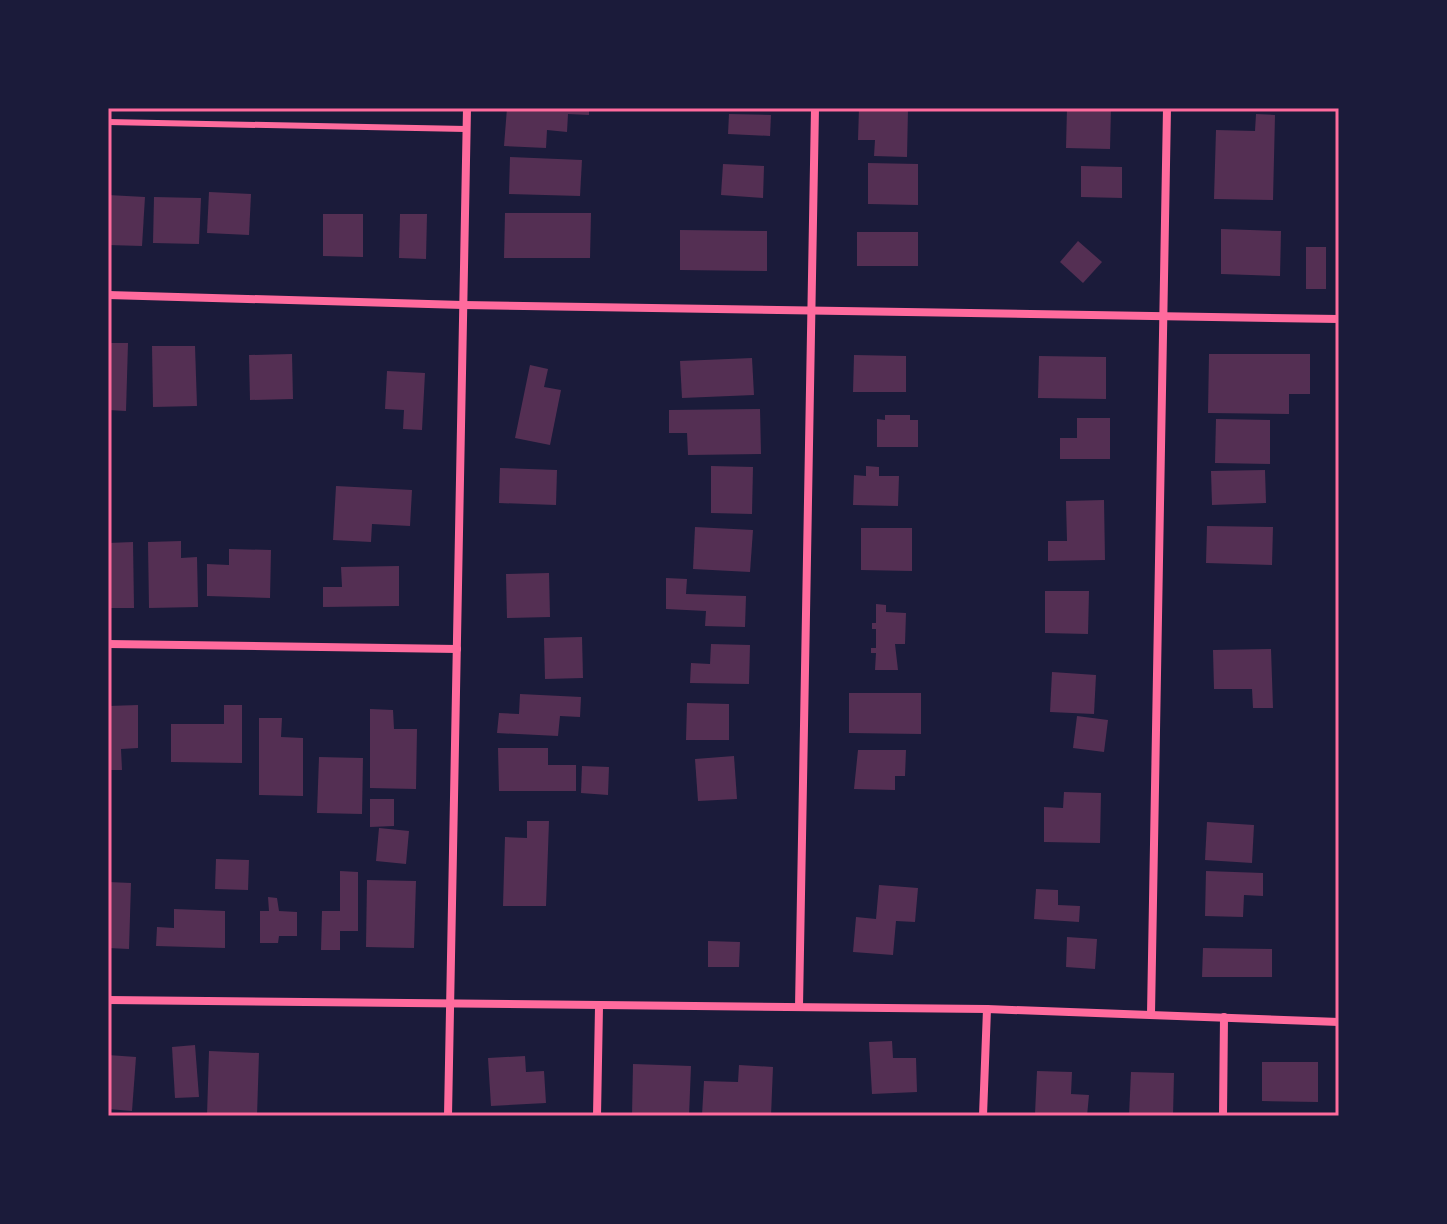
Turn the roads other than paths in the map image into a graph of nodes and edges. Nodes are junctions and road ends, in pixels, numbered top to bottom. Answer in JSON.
{"nodes":[{"id":1,"x":467,"y":108,"type":"edge"},
{"id":2,"x":815,"y":108,"type":"edge"},
{"id":3,"x":1167,"y":108,"type":"edge"},
{"id":4,"x":108,"y":122,"type":"edge"},
{"id":5,"x":466,"y":129,"type":"junction"},
{"id":6,"x":108,"y":295,"type":"edge"},
{"id":7,"x":463,"y":305,"type":"junction"},
{"id":8,"x":812,"y":310,"type":"junction"},
{"id":9,"x":1161,"y":316,"type":"junction"},
{"id":10,"x":1339,"y":319,"type":"edge"},
{"id":11,"x":108,"y":644,"type":"edge"},
{"id":12,"x":457,"y":649,"type":"junction"},
{"id":13,"x":108,"y":1000,"type":"edge"},
{"id":14,"x":451,"y":1005,"type":"junction"},
{"id":15,"x":599,"y":1007,"type":"junction"},
{"id":16,"x":799,"y":1007,"type":"junction"},
{"id":17,"x":987,"y":1009,"type":"junction"},
{"id":18,"x":1151,"y":1014,"type":"junction"},
{"id":19,"x":1224,"y":1017,"type":"junction"},
{"id":20,"x":1339,"y":1022,"type":"edge"},
{"id":21,"x":448,"y":1116,"type":"edge"},
{"id":22,"x":597,"y":1116,"type":"edge"},
{"id":23,"x":983,"y":1116,"type":"edge"},
{"id":24,"x":1223,"y":1116,"type":"edge"}],
"edges":[{"from":1,"to":5,"type":"street"},
{"from":2,"to":8,"type":"street"},
{"from":3,"to":9,"type":"street"},
{"from":4,"to":5,"type":"lane"},
{"from":5,"to":7,"type":"street"},
{"from":6,"to":7,"type":"street"},
{"from":7,"to":8,"type":"street"},
{"from":7,"to":12,"type":"street"},
{"from":8,"to":9,"type":"street"},
{"from":8,"to":16,"type":"street"},
{"from":9,"to":10,"type":"street"},
{"from":9,"to":18,"type":"street"},
{"from":11,"to":12,"type":"street"},
{"from":12,"to":14,"type":"street"},
{"from":13,"to":14,"type":"street"},
{"from":14,"to":15,"type":"street"},
{"from":14,"to":21,"type":"street"},
{"from":15,"to":16,"type":"street"},
{"from":15,"to":22,"type":"street"},
{"from":16,"to":17,"type":"street"},
{"from":17,"to":18,"type":"street"},
{"from":17,"to":23,"type":"street"},
{"from":18,"to":19,"type":"street"},
{"from":19,"to":20,"type":"street"},
{"from":19,"to":24,"type":"street"}]}
